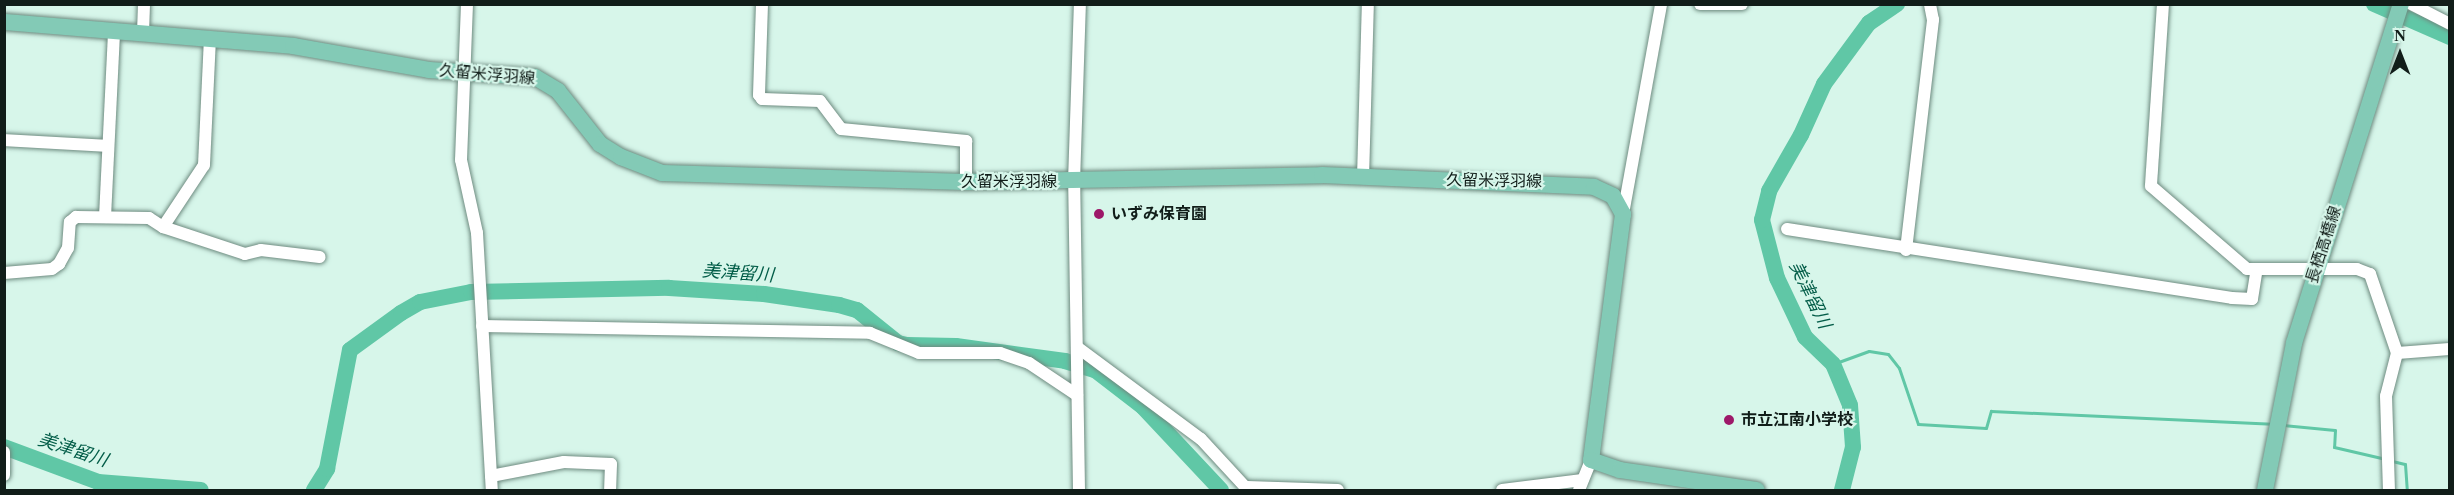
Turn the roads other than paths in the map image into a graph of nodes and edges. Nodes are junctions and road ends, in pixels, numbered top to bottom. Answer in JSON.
{"nodes":[{"id":1,"x":144,"y":4,"type":"edge"},
{"id":2,"x":467,"y":4,"type":"edge"},
{"id":3,"x":762,"y":4,"type":"edge"},
{"id":4,"x":1080,"y":4,"type":"edge"},
{"id":5,"x":1368,"y":4,"type":"edge"},
{"id":6,"x":1661,"y":4,"type":"edge"},
{"id":7,"x":1700,"y":4,"type":"edge"},
{"id":8,"x":1742,"y":4,"type":"edge"},
{"id":9,"x":1930,"y":4,"type":"edge"},
{"id":10,"x":2163,"y":4,"type":"edge"},
{"id":11,"x":2402,"y":4,"type":"edge"},
{"id":12,"x":2411,"y":4,"type":"edge"},
{"id":13,"x":4,"y":22,"type":"edge"},
{"id":14,"x":2450,"y":24,"type":"edge"},
{"id":15,"x":114,"y":30,"type":"junction"},
{"id":16,"x":143,"y":33,"type":"junction"},
{"id":17,"x":210,"y":38,"type":"junction"},
{"id":18,"x":462,"y":72,"type":"junction"},
{"id":19,"x":4,"y":140,"type":"edge"},
{"id":20,"x":108,"y":146,"type":"junction"},
{"id":21,"x":1363,"y":178,"type":"junction"},
{"id":22,"x":966,"y":182,"type":"junction"},
{"id":23,"x":1074,"y":182,"type":"junction"},
{"id":24,"x":1623,"y":214,"type":"junction"},
{"id":25,"x":105,"y":217,"type":"junction"},
{"id":26,"x":163,"y":227,"type":"junction"},
{"id":27,"x":1787,"y":229,"type":"dead end"},
{"id":28,"x":1906,"y":250,"type":"junction"},
{"id":29,"x":320,"y":257,"type":"dead end"},
{"id":30,"x":2257,"y":269,"type":"junction"},
{"id":31,"x":2315,"y":269,"type":"junction"},
{"id":32,"x":4,"y":273,"type":"edge"},
{"id":33,"x":482,"y":326,"type":"junction"},
{"id":34,"x":1077,"y":347,"type":"junction"},
{"id":35,"x":2450,"y":349,"type":"edge"},
{"id":36,"x":2397,"y":352,"type":"junction"},
{"id":37,"x":1077,"y":389,"type":"junction"},
{"id":38,"x":4,"y":452,"type":"edge"},
{"id":39,"x":1591,"y":459,"type":"junction"},
{"id":40,"x":4,"y":475,"type":"edge"},
{"id":41,"x":491,"y":476,"type":"junction"},
{"id":42,"x":1667,"y":483,"type":"edge"},
{"id":43,"x":1580,"y":485,"type":"edge"},
{"id":44,"x":1248,"y":489,"type":"edge"},
{"id":45,"x":492,"y":490,"type":"edge"},
{"id":46,"x":610,"y":490,"type":"edge"},
{"id":47,"x":1079,"y":490,"type":"edge"},
{"id":48,"x":1338,"y":490,"type":"edge"},
{"id":49,"x":1502,"y":490,"type":"edge"},
{"id":50,"x":1757,"y":490,"type":"edge"},
{"id":51,"x":2265,"y":490,"type":"edge"},
{"id":52,"x":2389,"y":490,"type":"edge"}],
"edges":[{"from":1,"to":16,"type":"street"},
{"from":2,"to":18,"type":"street"},
{"from":3,"to":22,"type":"street"},
{"from":4,"to":23,"type":"street"},
{"from":5,"to":21,"type":"street"},
{"from":6,"to":24,"type":"street"},
{"from":7,"to":8,"type":"street"},
{"from":9,"to":28,"type":"street"},
{"from":10,"to":30,"type":"street"},
{"from":11,"to":31,"type":"main road","name":"長栖高橋線"},
{"from":12,"to":14,"type":"street"},
{"from":13,"to":15,"type":"main road","name":"久留米浮羽線"},
{"from":15,"to":16,"type":"main road","name":"久留米浮羽線"},
{"from":15,"to":20,"type":"street"},
{"from":16,"to":17,"type":"main road","name":"久留米浮羽線"},
{"from":17,"to":18,"type":"main road","name":"久留米浮羽線"},
{"from":17,"to":26,"type":"street"},
{"from":18,"to":22,"type":"main road","name":"久留米浮羽線"},
{"from":18,"to":33,"type":"street"},
{"from":19,"to":20,"type":"street"},
{"from":20,"to":25,"type":"street"},
{"from":21,"to":23,"type":"main road","name":"久留米浮羽線"},
{"from":21,"to":24,"type":"main road","name":"久留米浮羽線"},
{"from":22,"to":23,"type":"main road","name":"久留米浮羽線"},
{"from":23,"to":34,"type":"street"},
{"from":24,"to":39,"type":"main road"},
{"from":25,"to":26,"type":"street"},
{"from":25,"to":32,"type":"street"},
{"from":26,"to":29,"type":"street"},
{"from":27,"to":28,"type":"street"},
{"from":28,"to":30,"type":"street"},
{"from":30,"to":31,"type":"street"},
{"from":31,"to":36,"type":"street"},
{"from":31,"to":51,"type":"main road","name":"長栖高橋線"},
{"from":33,"to":37,"type":"street"},
{"from":33,"to":41,"type":"street"},
{"from":34,"to":37,"type":"street"},
{"from":34,"to":44,"type":"street"},
{"from":35,"to":36,"type":"street"},
{"from":36,"to":52,"type":"street"},
{"from":37,"to":47,"type":"street"},
{"from":38,"to":40,"type":"street"},
{"from":39,"to":42,"type":"main road"},
{"from":39,"to":43,"type":"street"},
{"from":41,"to":45,"type":"street"},
{"from":41,"to":46,"type":"street"},
{"from":42,"to":50,"type":"main road"},
{"from":43,"to":49,"type":"street"},
{"from":44,"to":48,"type":"street"}]}
